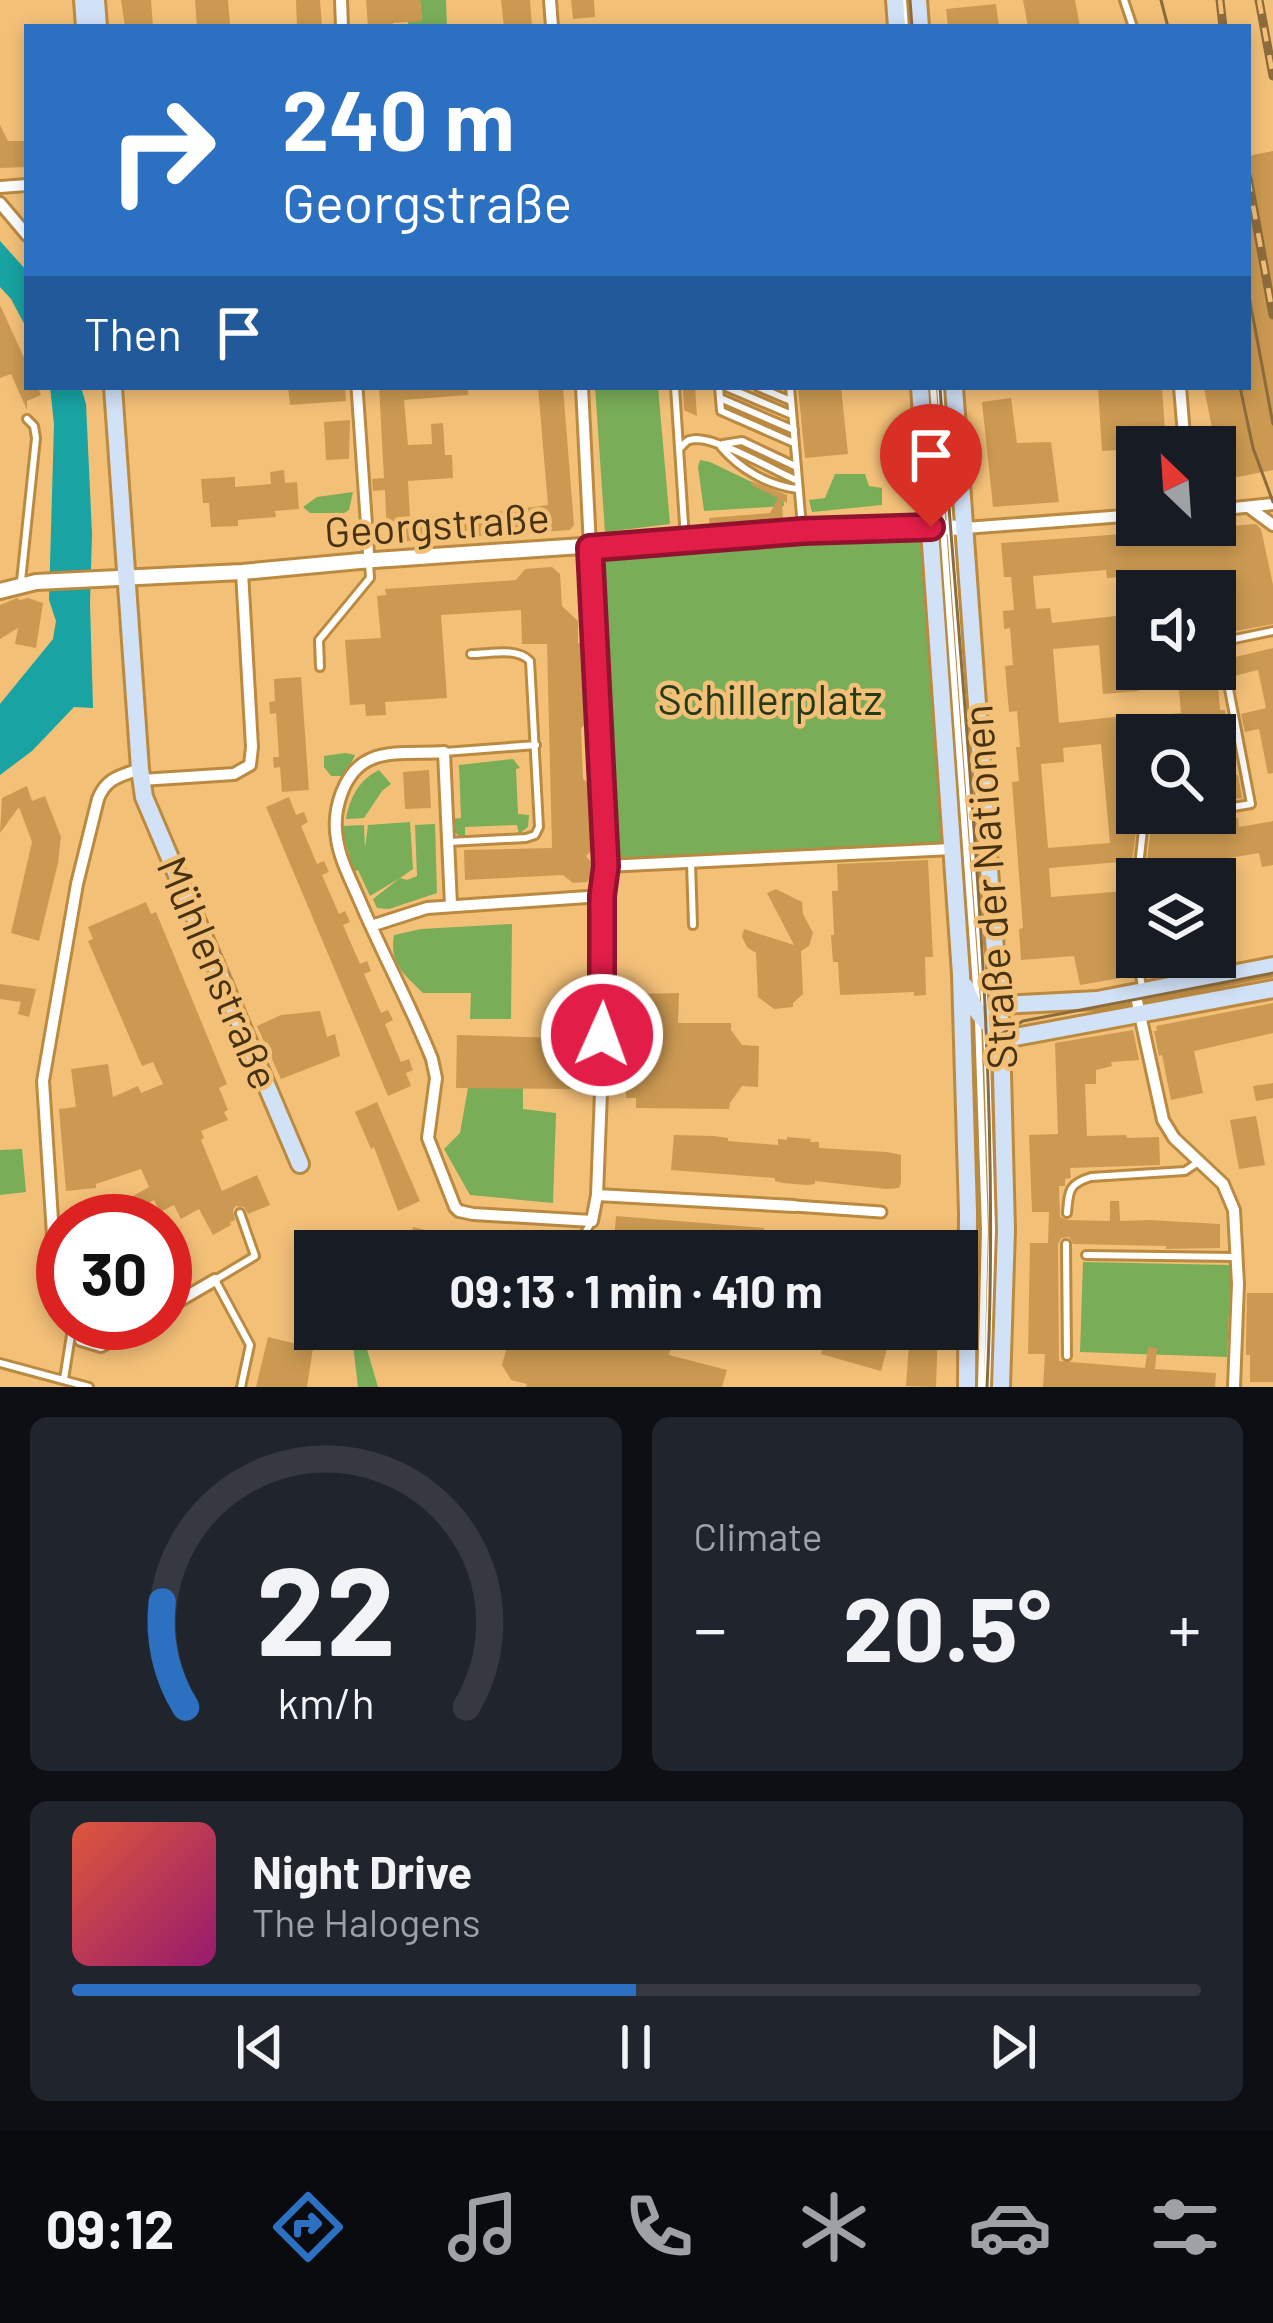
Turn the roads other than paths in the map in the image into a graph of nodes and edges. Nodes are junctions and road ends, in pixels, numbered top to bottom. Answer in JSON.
{"nodes":[{"id":1,"x":0,"y":202,"type":"edge"},
{"id":2,"x":24,"y":231,"type":"edge"},
{"id":3,"x":113,"y":390,"type":"edge"},
{"id":4,"x":357,"y":390,"type":"edge"},
{"id":5,"x":582,"y":390,"type":"edge"},
{"id":6,"x":675,"y":390,"type":"edge"},
{"id":7,"x":721,"y":390,"type":"edge"},
{"id":8,"x":730,"y":390,"type":"edge"},
{"id":9,"x":765,"y":390,"type":"edge"},
{"id":10,"x":790,"y":390,"type":"edge"},
{"id":11,"x":920,"y":390,"type":"edge"},
{"id":12,"x":936,"y":390,"type":"edge"},
{"id":13,"x":954,"y":390,"type":"edge"},
{"id":14,"x":1180,"y":390,"type":"edge"},
{"id":15,"x":720,"y":398,"type":"junction"},
{"id":16,"x":791,"y":401,"type":"junction"},
{"id":17,"x":792,"y":415,"type":"junction"},
{"id":18,"x":28,"y":418,"type":"dead end"},
{"id":19,"x":1183,"y":426,"type":"edge"},
{"id":20,"x":794,"y":430,"type":"junction"},
{"id":21,"x":794,"y":442,"type":"junction"},
{"id":22,"x":719,"y":444,"type":"junction"},
{"id":23,"x":680,"y":448,"type":"junction"},
{"id":24,"x":796,"y":467,"type":"junction"},
{"id":25,"x":798,"y":485,"type":"junction"},
{"id":26,"x":1273,"y":504,"type":"edge"},
{"id":27,"x":1250,"y":508,"type":"junction"},
{"id":28,"x":1236,"y":509,"type":"edge"},
{"id":29,"x":1116,"y":516,"type":"edge"},
{"id":30,"x":1273,"y":525,"type":"edge"},
{"id":31,"x":947,"y":528,"type":"junction"},
{"id":32,"x":803,"y":531,"type":"junction"},
{"id":33,"x":685,"y":540,"type":"junction"},
{"id":34,"x":590,"y":548,"type":"junction"},
{"id":35,"x":369,"y":561,"type":"junction"},
{"id":36,"x":242,"y":572,"type":"junction"},
{"id":37,"x":128,"y":578,"type":"junction"},
{"id":38,"x":28,"y":583,"type":"junction"},
{"id":39,"x":0,"y":591,"type":"edge"},
{"id":40,"x":1273,"y":631,"type":"edge"},
{"id":41,"x":471,"y":654,"type":"dead end"},
{"id":42,"x":320,"y":667,"type":"dead end"},
{"id":43,"x":976,"y":680,"type":"junction"},
{"id":44,"x":953,"y":691,"type":"junction"},
{"id":45,"x":1234,"y":714,"type":"edge"},
{"id":46,"x":1236,"y":726,"type":"edge"},
{"id":47,"x":536,"y":745,"type":"junction"},
{"id":48,"x":444,"y":752,"type":"junction"},
{"id":49,"x":141,"y":774,"type":"junction"},
{"id":50,"x":1236,"y":806,"type":"edge"},
{"id":51,"x":448,"y":842,"type":"junction"},
{"id":52,"x":952,"y":849,"type":"junction"},
{"id":53,"x":691,"y":862,"type":"junction"},
{"id":54,"x":606,"y":866,"type":"junction"},
{"id":55,"x":602,"y":896,"type":"junction"},
{"id":56,"x":451,"y":905,"type":"junction"},
{"id":57,"x":371,"y":926,"type":"junction"},
{"id":58,"x":693,"y":926,"type":"dead end"},
{"id":59,"x":1273,"y":966,"type":"edge"},
{"id":60,"x":961,"y":974,"type":"junction"},
{"id":61,"x":1138,"y":978,"type":"edge"},
{"id":62,"x":1273,"y":989,"type":"edge"},
{"id":63,"x":1139,"y":991,"type":"junction"},
{"id":64,"x":1139,"y":1013,"type":"junction"},
{"id":65,"x":985,"y":1014,"type":"junction"},
{"id":66,"x":1001,"y":1034,"type":"junction"},
{"id":67,"x":602,"y":1035,"type":"dead end"},
{"id":68,"x":964,"y":1053,"type":"junction"},
{"id":69,"x":601,"y":1092,"type":"dead end"},
{"id":70,"x":1200,"y":1161,"type":"junction"},
{"id":71,"x":300,"y":1164,"type":"dead end"},
{"id":72,"x":51,"y":1194,"type":"edge"},
{"id":73,"x":597,"y":1195,"type":"junction"},
{"id":74,"x":794,"y":1206,"type":"joint"},
{"id":75,"x":881,"y":1212,"type":"dead end"},
{"id":76,"x":240,"y":1214,"type":"dead end"},
{"id":77,"x":1067,"y":1214,"type":"dead end"},
{"id":78,"x":592,"y":1221,"type":"junction"},
{"id":79,"x":587,"y":1230,"type":"edge"},
{"id":80,"x":1066,"y":1244,"type":"dead end"},
{"id":81,"x":1086,"y":1255,"type":"dead end"},
{"id":82,"x":1235,"y":1257,"type":"junction"},
{"id":83,"x":215,"y":1280,"type":"junction"},
{"id":84,"x":192,"y":1293,"type":"edge"},
{"id":85,"x":69,"y":1350,"type":"edge"},
{"id":86,"x":1067,"y":1356,"type":"dead end"},
{"id":87,"x":0,"y":1363,"type":"edge"},
{"id":88,"x":64,"y":1379,"type":"junction"},
{"id":89,"x":89,"y":1387,"type":"edge"},
{"id":90,"x":241,"y":1387,"type":"edge"},
{"id":91,"x":967,"y":1387,"type":"edge"},
{"id":92,"x":984,"y":1387,"type":"edge"},
{"id":93,"x":1001,"y":1387,"type":"edge"},
{"id":94,"x":1234,"y":1387,"type":"edge"}],
"edges":[{"from":1,"to":2,"type":"street"},
{"from":3,"to":37,"type":"main road","name":"Mühlenstraße"},
{"from":4,"to":35,"type":"street"},
{"from":5,"to":34,"type":"street"},
{"from":6,"to":23,"type":"lane"},
{"from":7,"to":15,"type":"lane"},
{"from":8,"to":17,"type":"lane"},
{"from":9,"to":16,"type":"lane"},
{"from":10,"to":16,"type":"lane"},
{"from":11,"to":31,"type":"main road","name":"Straße der Nationen"},
{"from":12,"to":31,"type":"lane"},
{"from":13,"to":31,"type":"main road","name":"Straße der Nationen"},
{"from":14,"to":19,"type":"street"},
{"from":15,"to":20,"type":"lane"},
{"from":15,"to":21,"type":"lane"},
{"from":16,"to":17,"type":"lane"},
{"from":17,"to":20,"type":"lane"},
{"from":18,"to":38,"type":"lane"},
{"from":20,"to":21,"type":"lane"},
{"from":21,"to":24,"type":"lane"},
{"from":22,"to":23,"type":"lane"},
{"from":22,"to":24,"type":"lane"},
{"from":22,"to":25,"type":"lane"},
{"from":23,"to":33,"type":"lane"},
{"from":24,"to":25,"type":"lane"},
{"from":25,"to":32,"type":"lane"},
{"from":26,"to":27,"type":"street"},
{"from":27,"to":28,"type":"street"},
{"from":27,"to":30,"type":"street"},
{"from":29,"to":31,"type":"street","name":"Georgstraße"},
{"from":31,"to":32,"type":"street","name":"Georgstraße"},
{"from":31,"to":43,"type":"main road","name":"Straße der Nationen"},
{"from":31,"to":44,"type":"main road","name":"Straße der Nationen"},
{"from":32,"to":33,"type":"street","name":"Georgstraße"},
{"from":33,"to":34,"type":"street","name":"Georgstraße"},
{"from":34,"to":35,"type":"street","name":"Georgstraße"},
{"from":34,"to":54,"type":"street"},
{"from":35,"to":36,"type":"street","name":"Georgstraße"},
{"from":35,"to":42,"type":"lane"},
{"from":36,"to":37,"type":"street","name":"Georgstraße"},
{"from":36,"to":49,"type":"street"},
{"from":37,"to":38,"type":"street","name":"Georgstraße"},
{"from":37,"to":49,"type":"main road","name":"Mühlenstraße"},
{"from":38,"to":39,"type":"street"},
{"from":40,"to":45,"type":"lane"},
{"from":41,"to":47,"type":"lane"},
{"from":43,"to":44,"type":"lane"},
{"from":43,"to":65,"type":"main road","name":"Straße der Nationen"},
{"from":44,"to":52,"type":"main road","name":"Straße der Nationen"},
{"from":44,"to":65,"type":"lane"},
{"from":46,"to":50,"type":"lane"},
{"from":47,"to":48,"type":"lane"},
{"from":47,"to":51,"type":"lane"},
{"from":48,"to":51,"type":"street"},
{"from":48,"to":57,"type":"street"},
{"from":49,"to":71,"type":"main road","name":"Mühlenstraße"},
{"from":49,"to":72,"type":"street"},
{"from":51,"to":56,"type":"street"},
{"from":52,"to":53,"type":"street"},
{"from":52,"to":60,"type":"main road","name":"Straße der Nationen"},
{"from":53,"to":54,"type":"street"},
{"from":53,"to":58,"type":"lane"},
{"from":54,"to":55,"type":"street"},
{"from":55,"to":56,"type":"street"},
{"from":55,"to":67,"type":"street"},
{"from":56,"to":57,"type":"street"},
{"from":57,"to":78,"type":"street"},
{"from":59,"to":63,"type":"main road"},
{"from":60,"to":65,"type":"main road"},
{"from":60,"to":68,"type":"main road","name":"Straße der Nationen"},
{"from":61,"to":63,"type":"lane"},
{"from":62,"to":64,"type":"main road"},
{"from":63,"to":64,"type":"street"},
{"from":63,"to":65,"type":"main road"},
{"from":64,"to":66,"type":"main road"},
{"from":64,"to":70,"type":"street"},
{"from":65,"to":66,"type":"main road","name":"Straße der Nationen"},
{"from":65,"to":68,"type":"main road"},
{"from":65,"to":92,"type":"lane"},
{"from":66,"to":93,"type":"main road","name":"Straße der Nationen"},
{"from":68,"to":91,"type":"main road","name":"Straße der Nationen"},
{"from":69,"to":73,"type":"street"},
{"from":70,"to":77,"type":"lane"},
{"from":70,"to":82,"type":"street"},
{"from":73,"to":74,"type":"street"},
{"from":73,"to":78,"type":"street"},
{"from":74,"to":75,"type":"street"},
{"from":76,"to":83,"type":"lane"},
{"from":78,"to":79,"type":"lane"},
{"from":80,"to":86,"type":"lane"},
{"from":81,"to":82,"type":"lane"},
{"from":82,"to":94,"type":"street"},
{"from":83,"to":84,"type":"street"},
{"from":83,"to":90,"type":"lane"},
{"from":85,"to":88,"type":"lane"},
{"from":87,"to":88,"type":"lane"},
{"from":88,"to":89,"type":"lane"}]}
